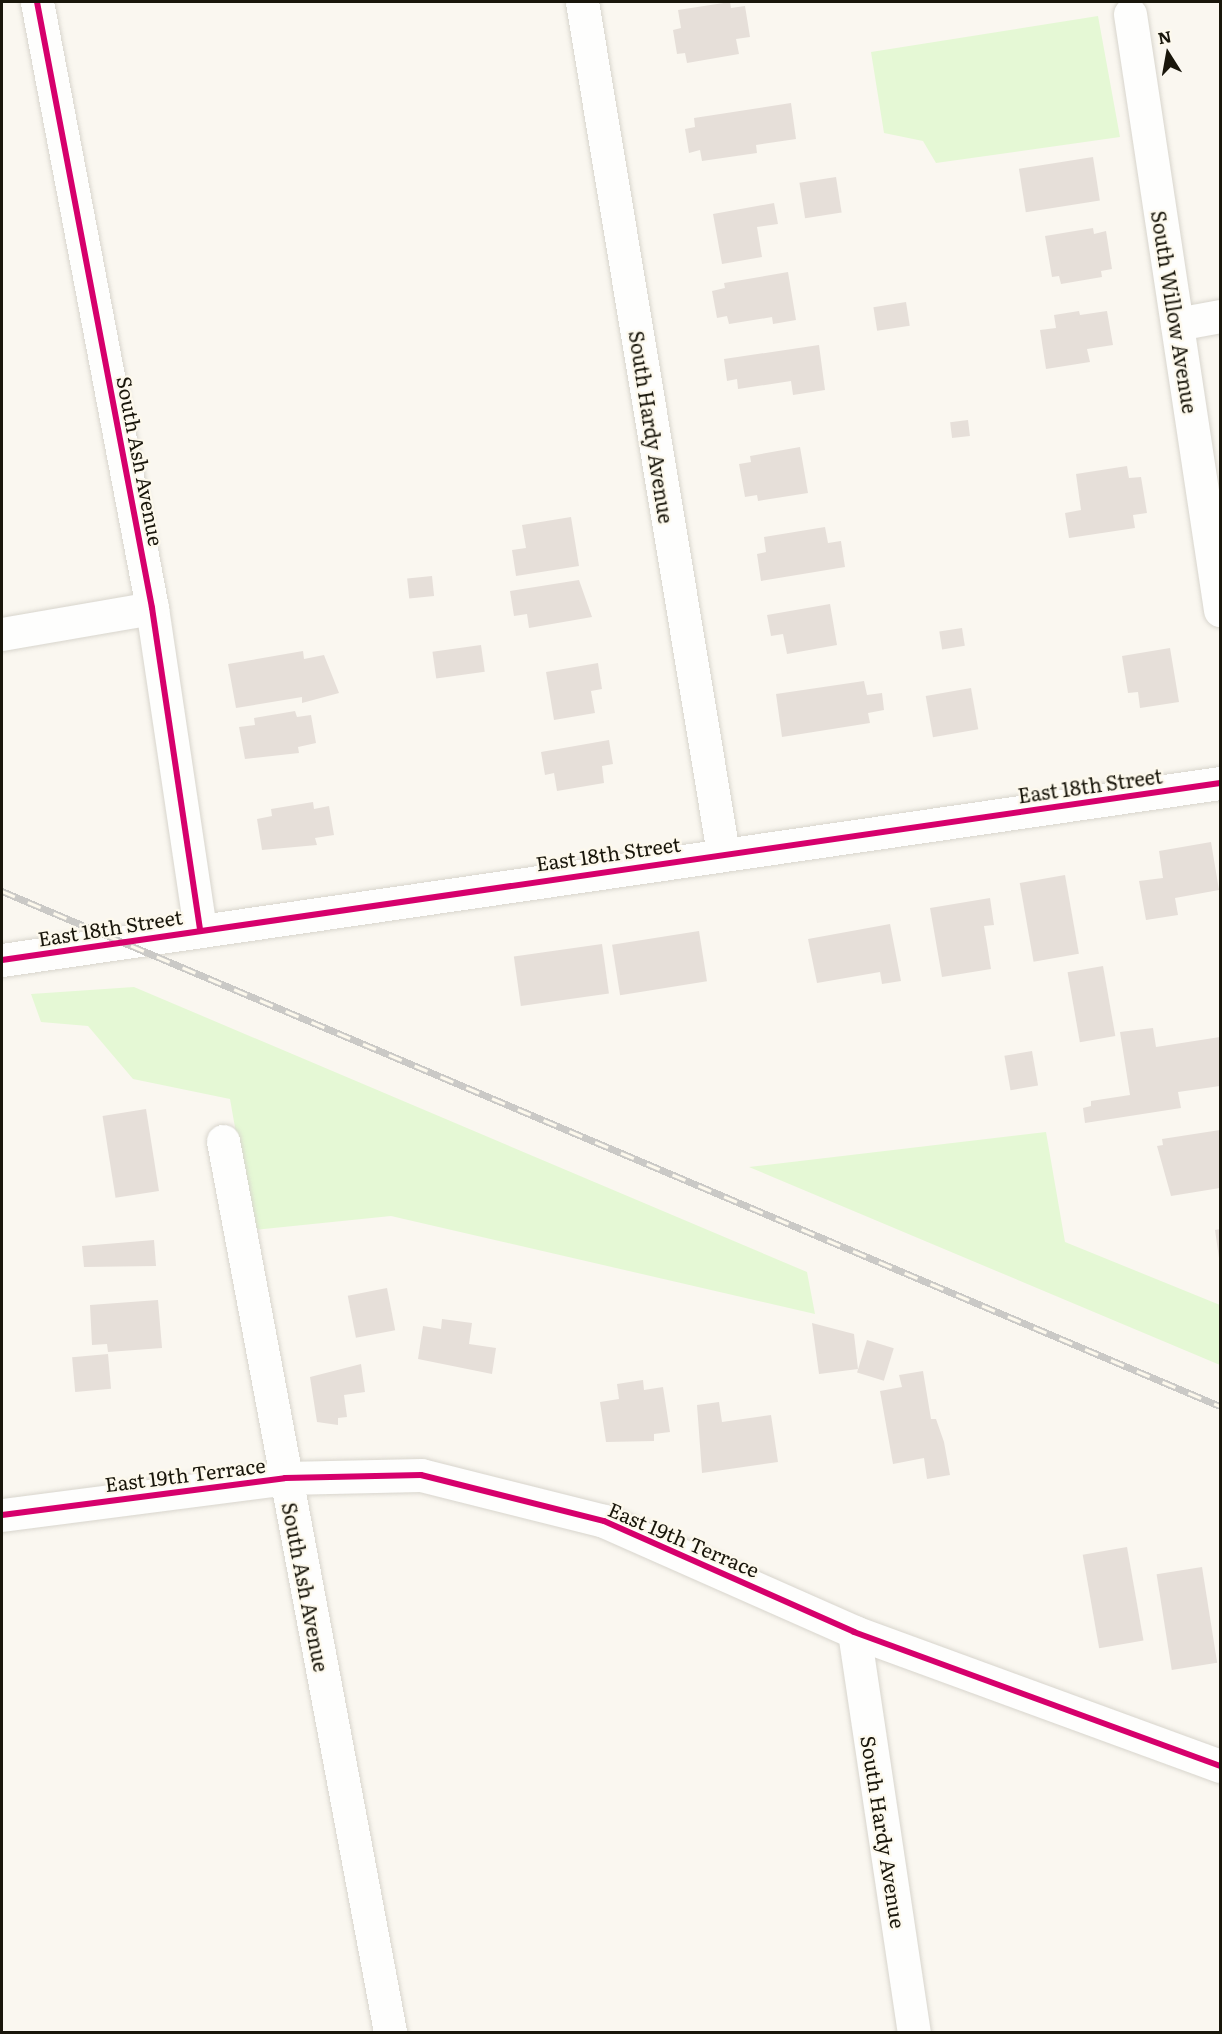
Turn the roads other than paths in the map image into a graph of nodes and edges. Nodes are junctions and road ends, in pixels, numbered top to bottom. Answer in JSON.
{"nodes":[{"id":1,"x":37,"y":2,"type":"edge"},
{"id":2,"x":582,"y":2,"type":"edge"},
{"id":3,"x":1130,"y":14,"type":"dead end"},
{"id":4,"x":1221,"y":316,"type":"edge"},
{"id":5,"x":1177,"y":324,"type":"junction"},
{"id":6,"x":1212,"y":502,"type":"edge"},
{"id":7,"x":152,"y":608,"type":"junction"},
{"id":8,"x":1221,"y":610,"type":"edge"},
{"id":9,"x":2,"y":634,"type":"edge"},
{"id":10,"x":1221,"y":783,"type":"edge"},
{"id":11,"x":723,"y":853,"type":"junction"},
{"id":12,"x":200,"y":930,"type":"junction"},
{"id":13,"x":2,"y":960,"type":"edge"},
{"id":14,"x":223,"y":1141,"type":"dead end"},
{"id":15,"x":285,"y":1478,"type":"junction"},
{"id":16,"x":2,"y":1515,"type":"edge"},
{"id":17,"x":854,"y":1632,"type":"junction"},
{"id":18,"x":1221,"y":1766,"type":"edge"},
{"id":19,"x":390,"y":2032,"type":"edge"},
{"id":20,"x":914,"y":2032,"type":"edge"}],
"edges":[{"from":1,"to":7,"type":"street","name":"South Ash Avenue"},
{"from":2,"to":11,"type":"street","name":"South Hardy Avenue"},
{"from":3,"to":5,"type":"street","name":"South Willow Avenue"},
{"from":4,"to":5,"type":"street"},
{"from":5,"to":6,"type":"street","name":"South Willow Avenue"},
{"from":6,"to":8,"type":"street","name":"South Willow Avenue"},
{"from":7,"to":9,"type":"street"},
{"from":7,"to":12,"type":"street","name":"South Ash Avenue"},
{"from":10,"to":11,"type":"street","name":"East 18th Street"},
{"from":11,"to":12,"type":"street","name":"East 18th Street"},
{"from":12,"to":13,"type":"street","name":"East 18th Street"},
{"from":14,"to":15,"type":"street","name":"South Ash Avenue"},
{"from":15,"to":16,"type":"street","name":"East 19th Terrace"},
{"from":15,"to":17,"type":"street","name":"East 19th Terrace"},
{"from":15,"to":19,"type":"street","name":"South Ash Avenue"},
{"from":17,"to":18,"type":"street","name":"East 19th Terrace"},
{"from":17,"to":20,"type":"street","name":"South Hardy Avenue"}]}
